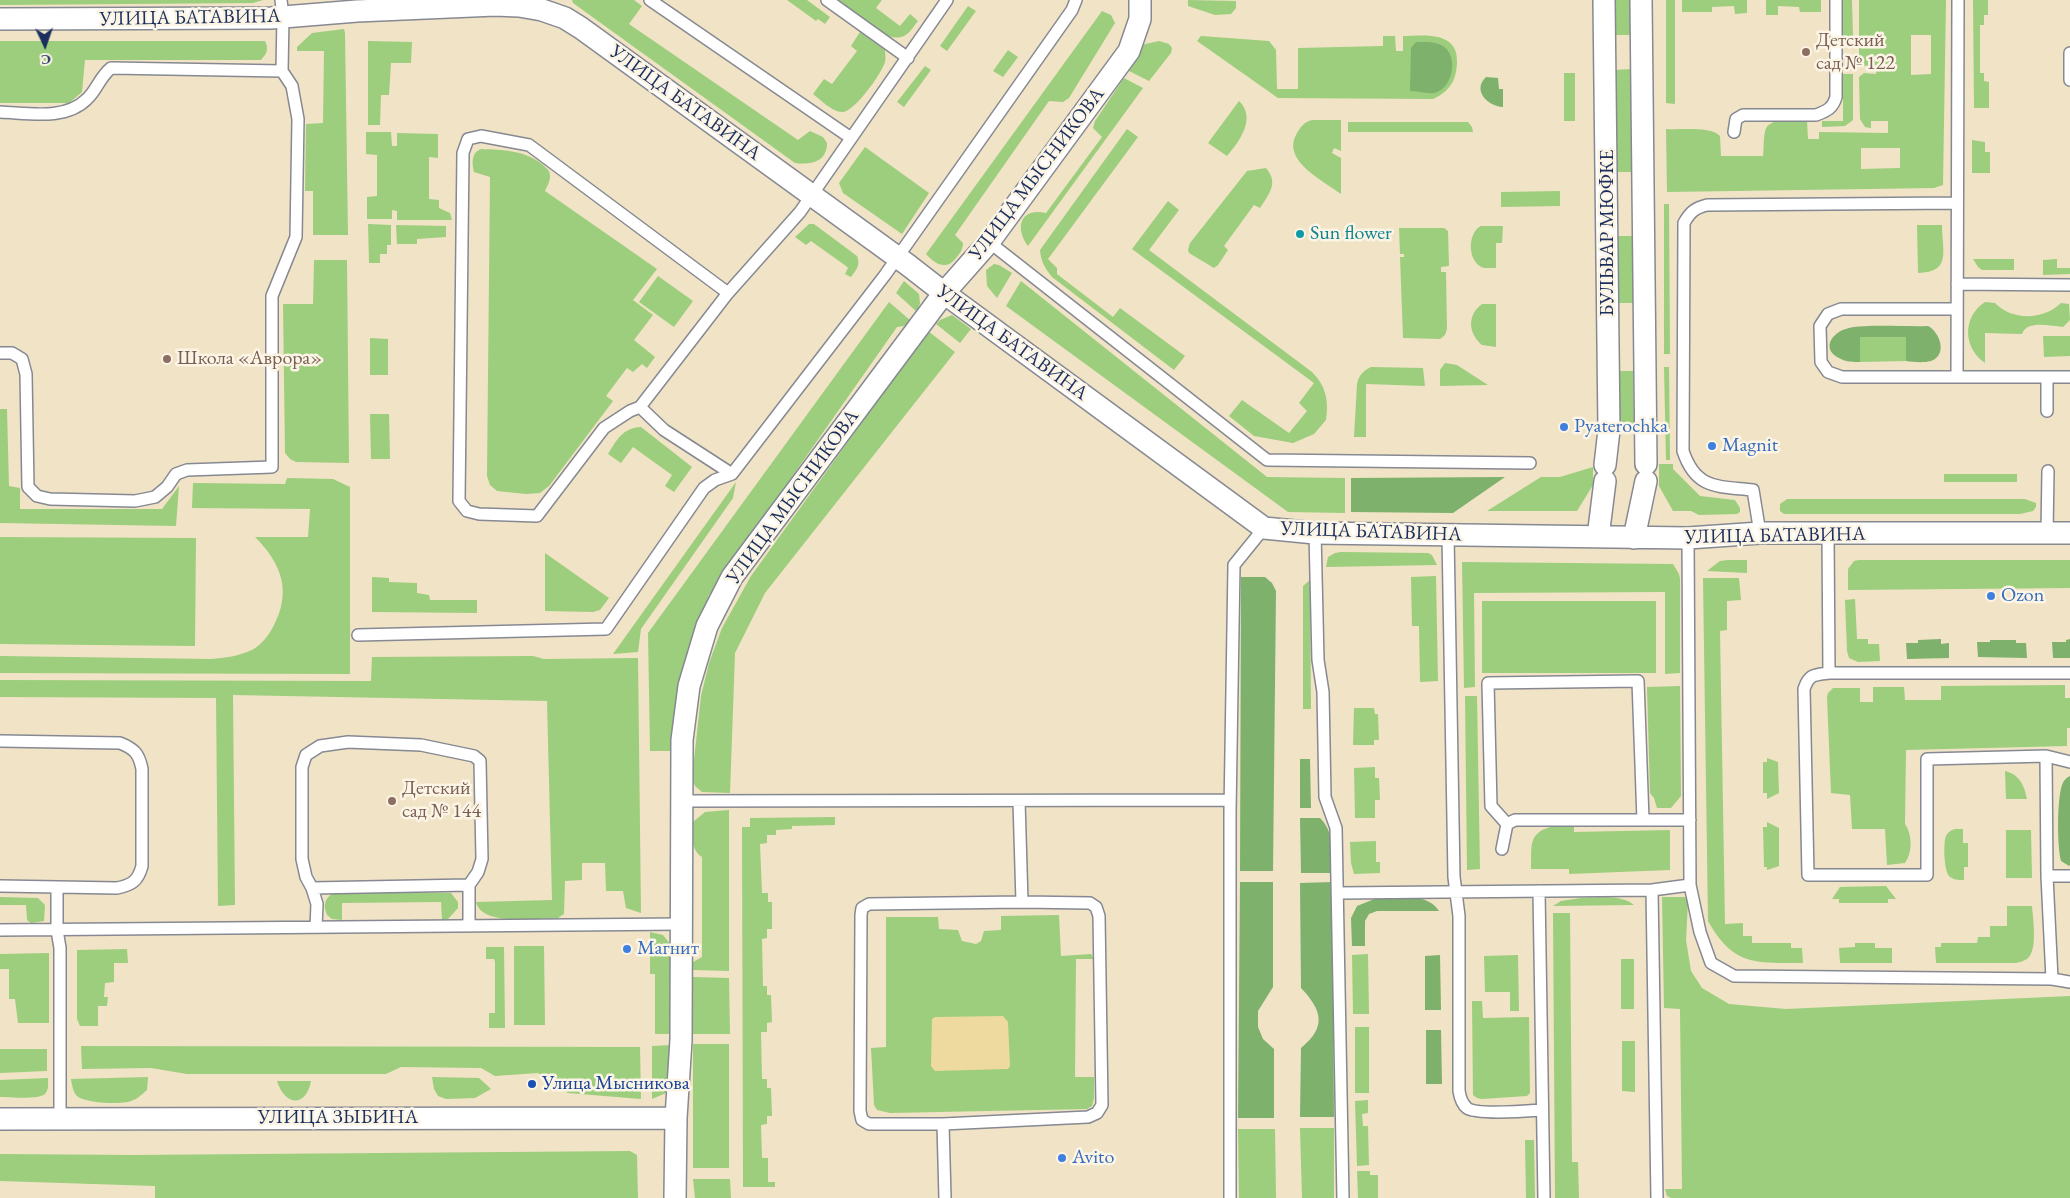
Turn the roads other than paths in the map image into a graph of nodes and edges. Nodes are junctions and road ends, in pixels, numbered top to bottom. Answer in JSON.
{"nodes":[{"id":1,"x":650,"y":0,"type":"edge"},
{"id":2,"x":827,"y":0,"type":"edge"},
{"id":3,"x":1076,"y":0,"type":"edge"},
{"id":4,"x":1140,"y":0,"type":"edge"},
{"id":5,"x":1604,"y":0,"type":"edge"},
{"id":6,"x":1641,"y":0,"type":"edge"},
{"id":7,"x":1836,"y":0,"type":"edge"},
{"id":8,"x":1958,"y":0,"type":"edge"},
{"id":9,"x":941,"y":2,"type":"edge"},
{"id":10,"x":552,"y":7,"type":"edge"},
{"id":11,"x":282,"y":9,"type":"edge"},
{"id":12,"x":0,"y":19,"type":"edge"},
{"id":13,"x":2070,"y":53,"type":"edge"},
{"id":14,"x":908,"y":58,"type":"junction"},
{"id":15,"x":282,"y":71,"type":"junction"},
{"id":16,"x":2070,"y":80,"type":"edge"},
{"id":17,"x":0,"y":112,"type":"edge"},
{"id":18,"x":1734,"y":132,"type":"dead end"},
{"id":19,"x":851,"y":138,"type":"junction"},
{"id":20,"x":812,"y":195,"type":"junction"},
{"id":21,"x":1956,"y":203,"type":"junction"},
{"id":22,"x":989,"y":242,"type":"junction"},
{"id":23,"x":897,"y":257,"type":"junction"},
{"id":24,"x":1957,"y":284,"type":"junction"},
{"id":25,"x":2070,"y":285,"type":"edge"},
{"id":26,"x":728,"y":293,"type":"junction"},
{"id":27,"x":944,"y":293,"type":"junction"},
{"id":28,"x":1956,"y":309,"type":"junction"},
{"id":29,"x":0,"y":353,"type":"edge"},
{"id":30,"x":2070,"y":376,"type":"edge"},
{"id":31,"x":1957,"y":377,"type":"junction"},
{"id":32,"x":2047,"y":377,"type":"junction"},
{"id":33,"x":640,"y":408,"type":"junction"},
{"id":34,"x":2047,"y":410,"type":"dead end"},
{"id":35,"x":1530,"y":463,"type":"dead end"},
{"id":36,"x":2048,"y":471,"type":"dead end"},
{"id":37,"x":732,"y":474,"type":"junction"},
{"id":38,"x":1264,"y":528,"type":"junction"},
{"id":39,"x":1315,"y":533,"type":"junction"},
{"id":40,"x":1760,"y":533,"type":"junction"},
{"id":41,"x":1828,"y":533,"type":"junction"},
{"id":42,"x":2047,"y":533,"type":"junction"},
{"id":43,"x":2070,"y":533,"type":"edge"},
{"id":44,"x":1448,"y":535,"type":"junction"},
{"id":45,"x":1598,"y":537,"type":"junction"},
{"id":46,"x":1634,"y":538,"type":"junction"},
{"id":47,"x":1688,"y":538,"type":"junction"},
{"id":48,"x":358,"y":635,"type":"dead end"},
{"id":49,"x":1829,"y":673,"type":"junction"},
{"id":50,"x":2070,"y":673,"type":"edge"},
{"id":51,"x":0,"y":741,"type":"edge"},
{"id":52,"x":2046,"y":756,"type":"junction"},
{"id":53,"x":2070,"y":762,"type":"edge"},
{"id":54,"x":1230,"y":800,"type":"junction"},
{"id":55,"x":683,"y":801,"type":"junction"},
{"id":56,"x":1019,"y":801,"type":"junction"},
{"id":57,"x":1643,"y":820,"type":"junction"},
{"id":58,"x":1690,"y":820,"type":"junction"},
{"id":59,"x":1507,"y":824,"type":"junction"},
{"id":60,"x":1502,"y":849,"type":"dead end"},
{"id":61,"x":2047,"y":876,"type":"junction"},
{"id":62,"x":2070,"y":876,"type":"edge"},
{"id":63,"x":469,"y":885,"type":"junction"},
{"id":64,"x":0,"y":886,"type":"edge"},
{"id":65,"x":1690,"y":886,"type":"junction"},
{"id":66,"x":57,"y":888,"type":"junction"},
{"id":67,"x":312,"y":888,"type":"junction"},
{"id":68,"x":1652,"y":890,"type":"junction"},
{"id":69,"x":1455,"y":892,"type":"junction"},
{"id":70,"x":1539,"y":892,"type":"junction"},
{"id":71,"x":1339,"y":893,"type":"junction"},
{"id":72,"x":1022,"y":902,"type":"junction"},
{"id":73,"x":682,"y":924,"type":"junction"},
{"id":74,"x":469,"y":926,"type":"junction"},
{"id":75,"x":316,"y":927,"type":"junction"},
{"id":76,"x":0,"y":930,"type":"edge"},
{"id":77,"x":57,"y":930,"type":"junction"},
{"id":78,"x":2052,"y":979,"type":"junction"},
{"id":79,"x":2070,"y":982,"type":"edge"},
{"id":80,"x":1542,"y":1110,"type":"junction"},
{"id":81,"x":676,"y":1118,"type":"junction"},
{"id":82,"x":0,"y":1119,"type":"edge"},
{"id":83,"x":60,"y":1119,"type":"junction"},
{"id":84,"x":943,"y":1124,"type":"junction"},
{"id":85,"x":676,"y":1198,"type":"edge"},
{"id":86,"x":946,"y":1198,"type":"edge"},
{"id":87,"x":1230,"y":1198,"type":"edge"},
{"id":88,"x":1343,"y":1198,"type":"edge"},
{"id":89,"x":1544,"y":1198,"type":"edge"},
{"id":90,"x":1657,"y":1198,"type":"edge"}],
"edges":[{"from":1,"to":19,"type":"lane"},
{"from":2,"to":14,"type":"lane"},
{"from":3,"to":23,"type":"lane"},
{"from":4,"to":22,"type":"street","name":"УЛИЦА МЫСНИКОВА"},
{"from":5,"to":45,"type":"street","name":"БУЛЬВАР МЮФКЕ"},
{"from":6,"to":46,"type":"street","name":"БУЛЬВАР МЮФКЕ"},
{"from":7,"to":18,"type":"lane"},
{"from":8,"to":21,"type":"lane"},
{"from":9,"to":14,"type":"lane"},
{"from":10,"to":11,"type":"street","name":"УЛИЦА БАТАВИНА"},
{"from":10,"to":20,"type":"street","name":"УЛИЦА БАТАВИНА"},
{"from":11,"to":12,"type":"street","name":"УЛИЦА БАТАВИНА"},
{"from":11,"to":15,"type":"lane"},
{"from":13,"to":16,"type":"lane"},
{"from":14,"to":19,"type":"lane"},
{"from":15,"to":17,"type":"lane"},
{"from":15,"to":29,"type":"lane"},
{"from":19,"to":20,"type":"lane"},
{"from":20,"to":23,"type":"street","name":"УЛИЦА БАТАВИНА"},
{"from":20,"to":26,"type":"lane"},
{"from":21,"to":24,"type":"lane"},
{"from":21,"to":40,"type":"lane"},
{"from":22,"to":27,"type":"street","name":"УЛИЦА МЫСНИКОВА"},
{"from":22,"to":35,"type":"lane"},
{"from":23,"to":27,"type":"street","name":"УЛИЦА БАТАВИНА"},
{"from":23,"to":37,"type":"lane"},
{"from":24,"to":25,"type":"lane"},
{"from":24,"to":28,"type":"lane"},
{"from":26,"to":33,"type":"lane"},
{"from":26,"to":33,"type":"lane"},
{"from":27,"to":38,"type":"street","name":"УЛИЦА БАТАВИНА"},
{"from":27,"to":55,"type":"street","name":"УЛИЦА МЫСНИКОВА"},
{"from":28,"to":31,"type":"lane"},
{"from":28,"to":31,"type":"lane"},
{"from":30,"to":32,"type":"lane"},
{"from":31,"to":32,"type":"lane"},
{"from":32,"to":34,"type":"lane"},
{"from":33,"to":37,"type":"lane"},
{"from":36,"to":42,"type":"lane"},
{"from":37,"to":48,"type":"lane"},
{"from":38,"to":39,"type":"street","name":"УЛИЦА БАТАВИНА"},
{"from":38,"to":54,"type":"lane"},
{"from":39,"to":44,"type":"street","name":"УЛИЦА БАТАВИНА"},
{"from":39,"to":71,"type":"lane"},
{"from":40,"to":41,"type":"street","name":"УЛИЦА БАТАВИНА"},
{"from":40,"to":47,"type":"street","name":"УЛИЦА БАТАВИНА"},
{"from":41,"to":42,"type":"street","name":"УЛИЦА БАТАВИНА"},
{"from":41,"to":49,"type":"lane"},
{"from":42,"to":43,"type":"street","name":"УЛИЦА БАТАВИНА"},
{"from":44,"to":45,"type":"street","name":"УЛИЦА БАТАВИНА"},
{"from":44,"to":69,"type":"lane"},
{"from":45,"to":46,"type":"street","name":"УЛИЦА БАТАВИНА"},
{"from":46,"to":47,"type":"street","name":"УЛИЦА БАТАВИНА"},
{"from":47,"to":58,"type":"lane"},
{"from":49,"to":50,"type":"lane"},
{"from":49,"to":52,"type":"lane"},
{"from":51,"to":66,"type":"lane"},
{"from":52,"to":53,"type":"lane"},
{"from":52,"to":61,"type":"lane"},
{"from":54,"to":56,"type":"lane"},
{"from":54,"to":87,"type":"lane"},
{"from":55,"to":56,"type":"lane"},
{"from":55,"to":73,"type":"street","name":"УЛИЦА МЫСНИКОВА"},
{"from":56,"to":72,"type":"lane"},
{"from":57,"to":58,"type":"lane"},
{"from":57,"to":59,"type":"lane"},
{"from":57,"to":59,"type":"lane"},
{"from":58,"to":65,"type":"lane"},
{"from":59,"to":60,"type":"lane"},
{"from":61,"to":62,"type":"lane"},
{"from":61,"to":78,"type":"lane"},
{"from":63,"to":67,"type":"lane"},
{"from":63,"to":67,"type":"lane"},
{"from":63,"to":74,"type":"lane"},
{"from":64,"to":66,"type":"lane"},
{"from":65,"to":68,"type":"lane"},
{"from":65,"to":78,"type":"lane"},
{"from":66,"to":77,"type":"lane"},
{"from":67,"to":75,"type":"lane"},
{"from":68,"to":70,"type":"lane"},
{"from":68,"to":90,"type":"lane"},
{"from":69,"to":70,"type":"lane"},
{"from":69,"to":71,"type":"lane"},
{"from":69,"to":80,"type":"lane"},
{"from":70,"to":80,"type":"lane"},
{"from":71,"to":88,"type":"lane"},
{"from":72,"to":84,"type":"lane"},
{"from":72,"to":84,"type":"lane"},
{"from":73,"to":74,"type":"lane"},
{"from":73,"to":81,"type":"street","name":"УЛИЦА МЫСНИКОВА"},
{"from":74,"to":75,"type":"lane"},
{"from":75,"to":77,"type":"lane"},
{"from":76,"to":77,"type":"lane"},
{"from":77,"to":83,"type":"lane"},
{"from":78,"to":79,"type":"lane"},
{"from":80,"to":89,"type":"lane"},
{"from":81,"to":83,"type":"street","name":"УЛИЦА ЗЫБИНА"},
{"from":81,"to":85,"type":"street","name":"УЛИЦА МЫСНИКОВА"},
{"from":82,"to":83,"type":"street","name":"УЛИЦА ЗЫБИНА"},
{"from":84,"to":86,"type":"lane"}]}
